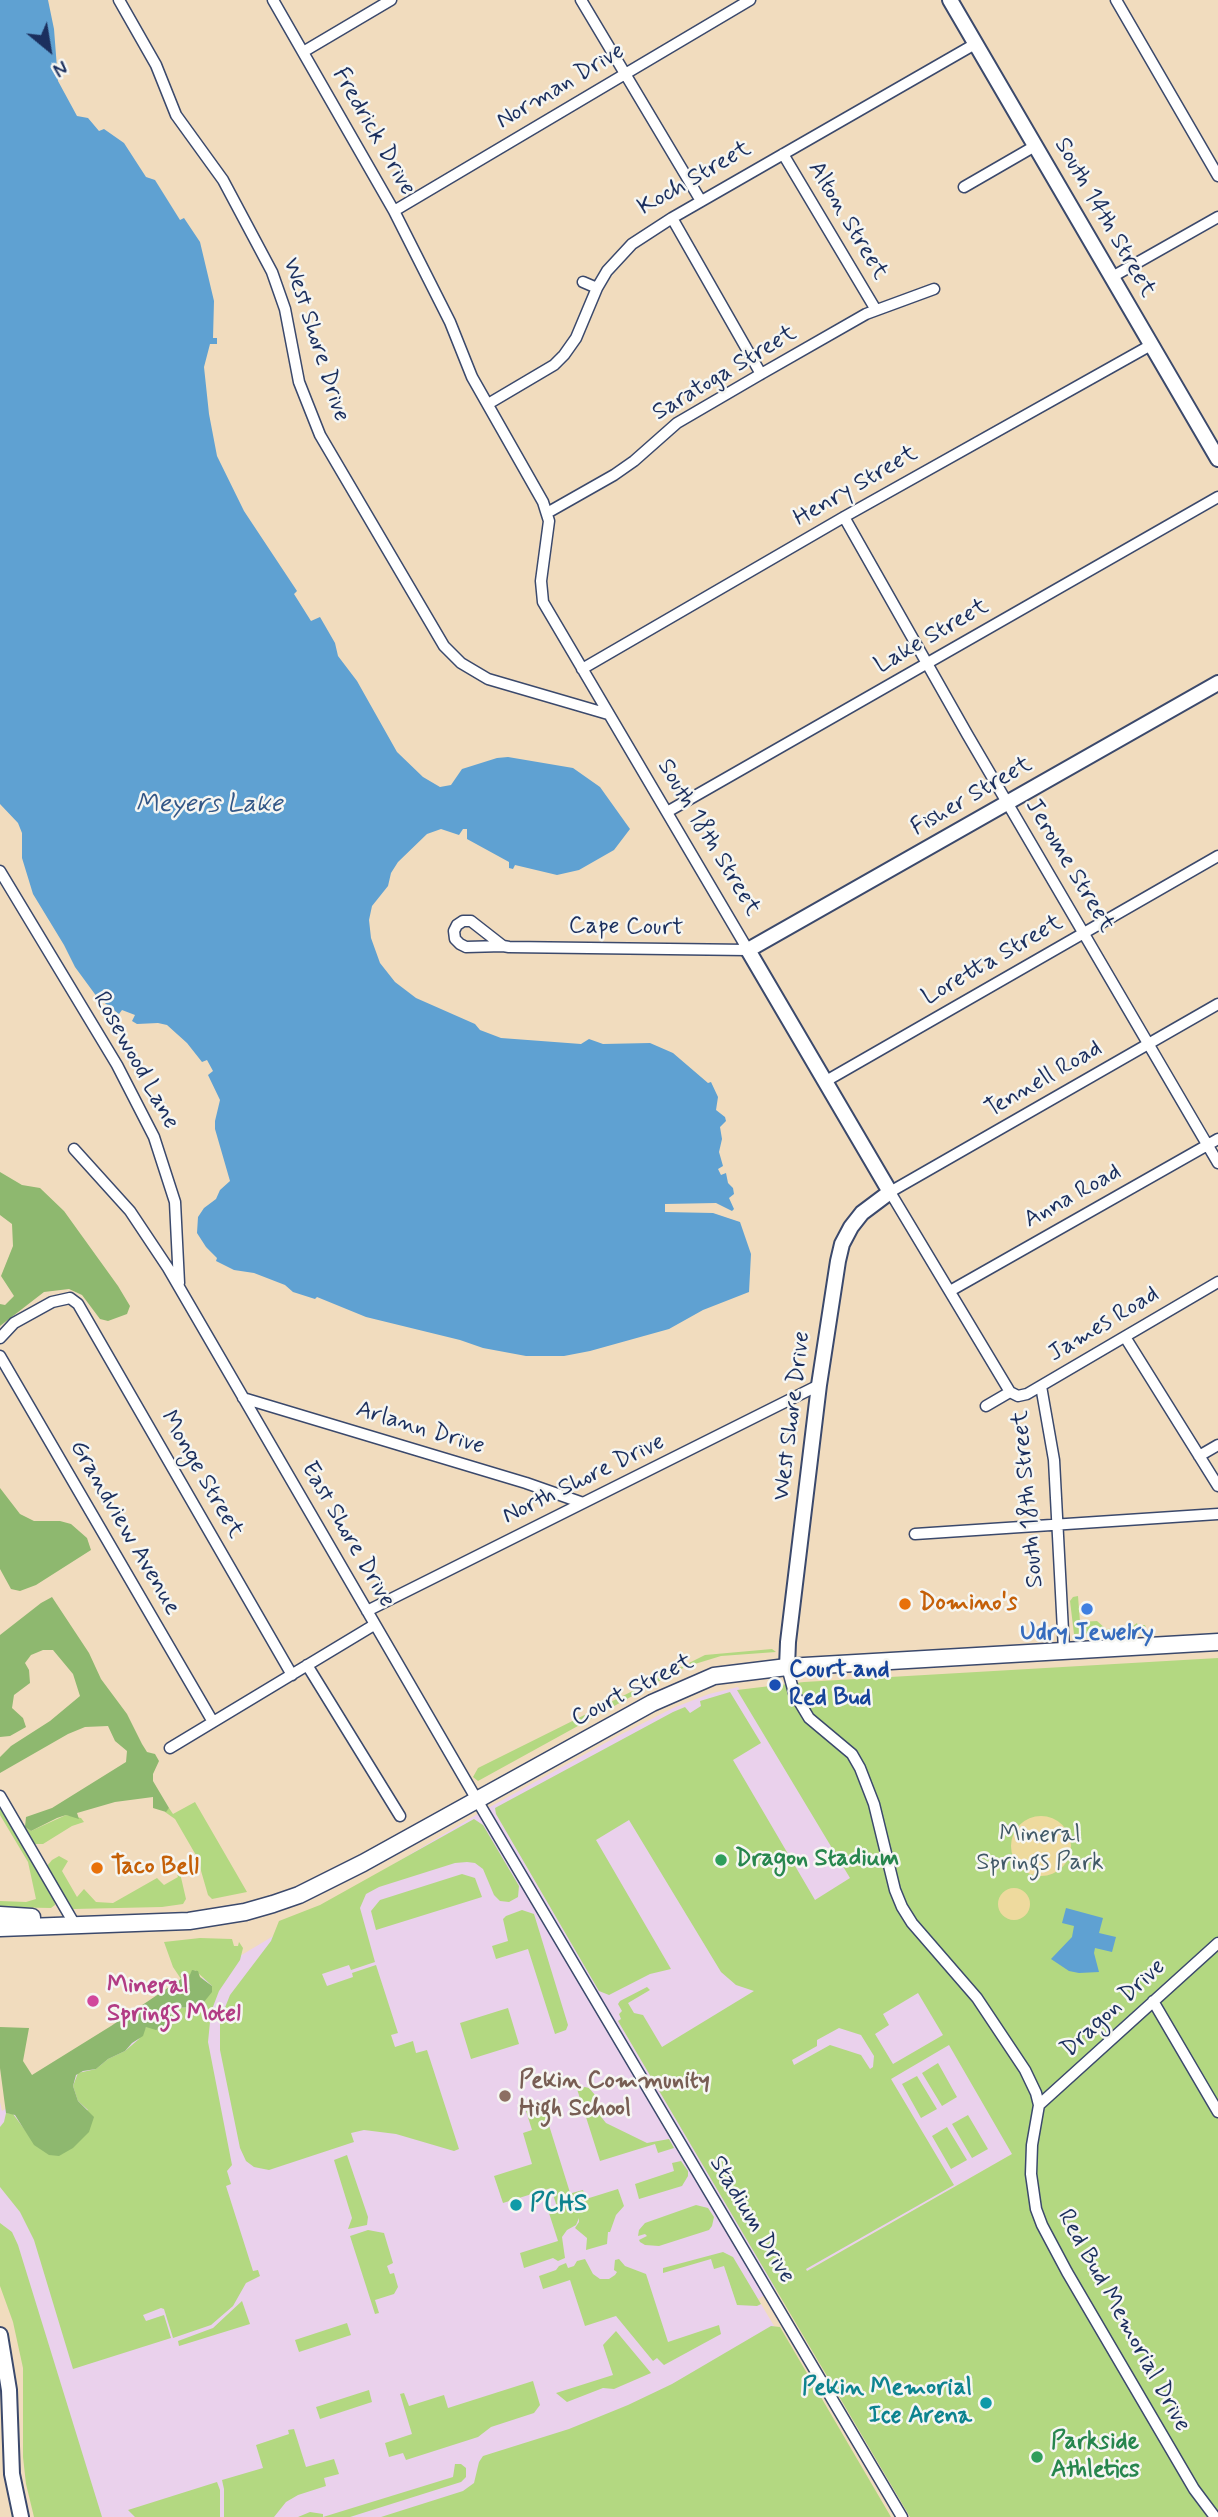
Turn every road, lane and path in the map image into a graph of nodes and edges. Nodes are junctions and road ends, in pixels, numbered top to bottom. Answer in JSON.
{"nodes":[{"id":1,"x":119,"y":0,"type":"edge"},
{"id":2,"x":273,"y":0,"type":"edge"},
{"id":3,"x":391,"y":0,"type":"edge"},
{"id":4,"x":582,"y":0,"type":"edge"},
{"id":5,"x":750,"y":0,"type":"edge"},
{"id":6,"x":952,"y":0,"type":"edge"},
{"id":7,"x":1116,"y":0,"type":"edge"},
{"id":8,"x":975,"y":44,"type":"junction"},
{"id":9,"x":303,"y":52,"type":"junction"},
{"id":10,"x":625,"y":73,"type":"junction"},
{"id":11,"x":1035,"y":146,"type":"junction"},
{"id":12,"x":783,"y":154,"type":"junction"},
{"id":13,"x":1218,"y":176,"type":"edge"},
{"id":14,"x":964,"y":187,"type":"dead end"},
{"id":15,"x":701,"y":201,"type":"junction"},
{"id":16,"x":394,"y":211,"type":"junction"},
{"id":17,"x":1218,"y":217,"type":"edge"},
{"id":18,"x":672,"y":218,"type":"junction"},
{"id":19,"x":1112,"y":277,"type":"junction"},
{"id":20,"x":583,"y":282,"type":"dead end"},
{"id":21,"x":434,"y":287,"type":"joint"},
{"id":22,"x":597,"y":288,"type":"junction"},
{"id":23,"x":934,"y":289,"type":"dead end"},
{"id":24,"x":876,"y":310,"type":"junction"},
{"id":25,"x":1151,"y":345,"type":"junction"},
{"id":26,"x":761,"y":374,"type":"junction"},
{"id":27,"x":488,"y":404,"type":"junction"},
{"id":28,"x":1218,"y":459,"type":"edge"},
{"id":29,"x":1218,"y":497,"type":"edge"},
{"id":30,"x":547,"y":513,"type":"junction"},
{"id":31,"x":844,"y":517,"type":"junction"},
{"id":32,"x":927,"y":664,"type":"junction"},
{"id":33,"x":582,"y":669,"type":"junction"},
{"id":34,"x":1218,"y":683,"type":"edge"},
{"id":35,"x":608,"y":714,"type":"junction"},
{"id":36,"x":1007,"y":802,"type":"junction"},
{"id":37,"x":667,"y":812,"type":"junction"},
{"id":38,"x":1218,"y":856,"type":"edge"},
{"id":39,"x":0,"y":871,"type":"edge"},
{"id":40,"x":1084,"y":933,"type":"junction"},
{"id":41,"x":503,"y":946,"type":"junction"},
{"id":42,"x":748,"y":950,"type":"junction"},
{"id":43,"x":1218,"y":1004,"type":"edge"},
{"id":44,"x":1150,"y":1044,"type":"junction"},
{"id":45,"x":826,"y":1081,"type":"junction"},
{"id":46,"x":1218,"y":1139,"type":"edge"},
{"id":47,"x":1208,"y":1145,"type":"junction"},
{"id":48,"x":74,"y":1149,"type":"dead end"},
{"id":49,"x":1218,"y":1163,"type":"edge"},
{"id":50,"x":890,"y":1192,"type":"junction"},
{"id":51,"x":1218,"y":1282,"type":"edge"},
{"id":52,"x":181,"y":1290,"type":"junction"},
{"id":53,"x":950,"y":1291,"type":"junction"},
{"id":54,"x":1125,"y":1337,"type":"junction"},
{"id":55,"x":0,"y":1338,"type":"edge"},
{"id":56,"x":0,"y":1356,"type":"edge"},
{"id":57,"x":819,"y":1385,"type":"junction"},
{"id":58,"x":1041,"y":1387,"type":"junction"},
{"id":59,"x":1010,"y":1392,"type":"junction"},
{"id":60,"x":243,"y":1398,"type":"junction"},
{"id":61,"x":986,"y":1406,"type":"dead end"},
{"id":62,"x":1218,"y":1445,"type":"edge"},
{"id":63,"x":1199,"y":1456,"type":"junction"},
{"id":64,"x":1218,"y":1486,"type":"edge"},
{"id":65,"x":583,"y":1503,"type":"junction"},
{"id":66,"x":1218,"y":1514,"type":"edge"},
{"id":67,"x":1058,"y":1524,"type":"junction"},
{"id":68,"x":915,"y":1534,"type":"dead end"},
{"id":69,"x":366,"y":1611,"type":"junction"},
{"id":70,"x":374,"y":1625,"type":"junction"},
{"id":71,"x":1218,"y":1642,"type":"edge"},
{"id":72,"x":1064,"y":1650,"type":"junction"},
{"id":73,"x":307,"y":1665,"type":"junction"},
{"id":74,"x":788,"y":1667,"type":"junction"},
{"id":75,"x":292,"y":1675,"type":"junction"},
{"id":76,"x":213,"y":1722,"type":"junction"},
{"id":77,"x":170,"y":1748,"type":"dead end"},
{"id":78,"x":0,"y":1796,"type":"edge"},
{"id":79,"x":477,"y":1800,"type":"junction"},
{"id":80,"x":400,"y":1816,"type":"dead end"},
{"id":81,"x":0,"y":1915,"type":"edge"},
{"id":82,"x":74,"y":1923,"type":"junction"},
{"id":83,"x":0,"y":1928,"type":"edge"},
{"id":84,"x":1218,"y":1943,"type":"edge"},
{"id":85,"x":1153,"y":2001,"type":"junction"},
{"id":86,"x":1039,"y":2105,"type":"junction"},
{"id":87,"x":1218,"y":2112,"type":"edge"},
{"id":88,"x":0,"y":2335,"type":"edge"},
{"id":89,"x":21,"y":2517,"type":"edge"},
{"id":90,"x":902,"y":2517,"type":"edge"},
{"id":91,"x":1215,"y":2517,"type":"edge"}],
"edges":[{"from":1,"to":35,"type":"street","name":"West Shore Drive"},
{"from":2,"to":9,"type":"street","name":"Fredrick Drive"},
{"from":3,"to":9,"type":"street"},
{"from":4,"to":10,"type":"street"},
{"from":5,"to":10,"type":"street","name":"Norman Drive"},
{"from":6,"to":8,"type":"street","name":"South 14th Street"},
{"from":7,"to":13,"type":"street"},
{"from":8,"to":11,"type":"street","name":"South 14th Street"},
{"from":8,"to":12,"type":"street","name":"Koch Street"},
{"from":9,"to":16,"type":"street","name":"Fredrick Drive"},
{"from":10,"to":15,"type":"street"},
{"from":10,"to":16,"type":"street","name":"Norman Drive"},
{"from":11,"to":14,"type":"street"},
{"from":11,"to":19,"type":"street","name":"South 14th Street"},
{"from":12,"to":15,"type":"street","name":"Koch Street"},
{"from":12,"to":24,"type":"street","name":"Alton Street"},
{"from":15,"to":18,"type":"street","name":"Koch Street"},
{"from":16,"to":21,"type":"street","name":"Fredrick Drive"},
{"from":17,"to":19,"type":"street"},
{"from":18,"to":22,"type":"street","name":"Koch Street"},
{"from":18,"to":26,"type":"street"},
{"from":19,"to":25,"type":"street","name":"South 14th Street"},
{"from":20,"to":22,"type":"street"},
{"from":21,"to":27,"type":"street","name":"South 18th Street"},
{"from":22,"to":27,"type":"street","name":"Koch Street"},
{"from":23,"to":24,"type":"street","name":"Saratoga Street"},
{"from":24,"to":26,"type":"street","name":"Saratoga Street"},
{"from":25,"to":28,"type":"street","name":"South 14th Street"},
{"from":25,"to":31,"type":"street","name":"Henry Street"},
{"from":26,"to":30,"type":"street","name":"Saratoga Street"},
{"from":27,"to":30,"type":"street","name":"South 18th Street"},
{"from":29,"to":32,"type":"street","name":"Lake Street"},
{"from":30,"to":33,"type":"street","name":"South 18th Street"},
{"from":31,"to":32,"type":"street","name":"Jerome Street"},
{"from":31,"to":33,"type":"street","name":"Henry Street"},
{"from":32,"to":36,"type":"street","name":"Jerome Street"},
{"from":32,"to":37,"type":"street","name":"Lake Street"},
{"from":33,"to":35,"type":"street","name":"South 18th Street"},
{"from":34,"to":36,"type":"street","name":"Fisher Street"},
{"from":35,"to":37,"type":"street","name":"South 18th Street"},
{"from":36,"to":40,"type":"street","name":"Jerome Street"},
{"from":36,"to":42,"type":"street","name":"Fisher Street"},
{"from":37,"to":42,"type":"street","name":"South 18th Street"},
{"from":38,"to":40,"type":"street","name":"Loretta Street"},
{"from":39,"to":52,"type":"street","name":"Rosewood Lane"},
{"from":40,"to":44,"type":"street","name":"Jerome Street"},
{"from":40,"to":45,"type":"street","name":"Loretta Street"},
{"from":41,"to":41,"type":"street","name":"Cape Court"},
{"from":41,"to":42,"type":"street","name":"Cape Court"},
{"from":42,"to":45,"type":"street","name":"South 18th Street"},
{"from":43,"to":44,"type":"street","name":"Tennell Road"},
{"from":44,"to":47,"type":"street","name":"Jerome Street"},
{"from":44,"to":50,"type":"street","name":"Tennell Road"},
{"from":45,"to":50,"type":"street","name":"South 18th Street"},
{"from":46,"to":47,"type":"street","name":"Anna Road"},
{"from":47,"to":49,"type":"street","name":"Jerome Street"},
{"from":47,"to":53,"type":"street","name":"Anna Road"},
{"from":48,"to":52,"type":"street","name":"East Shore Drive"},
{"from":50,"to":53,"type":"street","name":"South 18th Street"},
{"from":50,"to":57,"type":"street","name":"West Shore Drive"},
{"from":51,"to":54,"type":"street","name":"James Road"},
{"from":52,"to":60,"type":"street","name":"East Shore Drive"},
{"from":53,"to":59,"type":"street","name":"South 18th Street"},
{"from":54,"to":58,"type":"street","name":"James Road"},
{"from":54,"to":63,"type":"street"},
{"from":55,"to":75,"type":"street","name":"Monge Street"},
{"from":56,"to":76,"type":"street","name":"Grandview Avenue"},
{"from":57,"to":65,"type":"street","name":"North Shore Drive"},
{"from":57,"to":74,"type":"street","name":"West Shore Drive"},
{"from":58,"to":59,"type":"street","name":"James Road"},
{"from":58,"to":67,"type":"street","name":"South 18th Street"},
{"from":59,"to":61,"type":"street"},
{"from":60,"to":65,"type":"street","name":"Arlann Drive"},
{"from":60,"to":69,"type":"street","name":"East Shore Drive"},
{"from":62,"to":63,"type":"street"},
{"from":63,"to":64,"type":"street"},
{"from":65,"to":69,"type":"street","name":"North Shore Drive"},
{"from":66,"to":67,"type":"street"},
{"from":67,"to":68,"type":"street"},
{"from":67,"to":72,"type":"street","name":"South 18th Street"},
{"from":69,"to":70,"type":"street","name":"East Shore Drive"},
{"from":70,"to":73,"type":"street"},
{"from":70,"to":79,"type":"street","name":"East Shore Drive"},
{"from":71,"to":72,"type":"main road","name":"Court Street"},
{"from":72,"to":74,"type":"main road","name":"Court Street"},
{"from":73,"to":75,"type":"street"},
{"from":73,"to":80,"type":"street"},
{"from":74,"to":79,"type":"main road","name":"Court Street"},
{"from":74,"to":86,"type":"street"},
{"from":75,"to":76,"type":"street"},
{"from":76,"to":77,"type":"street"},
{"from":78,"to":82,"type":"street"},
{"from":79,"to":82,"type":"main road","name":"Court Street"},
{"from":79,"to":90,"type":"street","name":"Stadium Drive"},
{"from":81,"to":82,"type":"main road","name":"Court Street"},
{"from":82,"to":83,"type":"main road","name":"Court Street"},
{"from":84,"to":85,"type":"street","name":"Dragon Drive"},
{"from":85,"to":86,"type":"street","name":"Dragon Drive"},
{"from":85,"to":87,"type":"street"},
{"from":86,"to":91,"type":"street","name":"Red Bud Memorial Drive"},
{"from":88,"to":89,"type":"street"}]}
